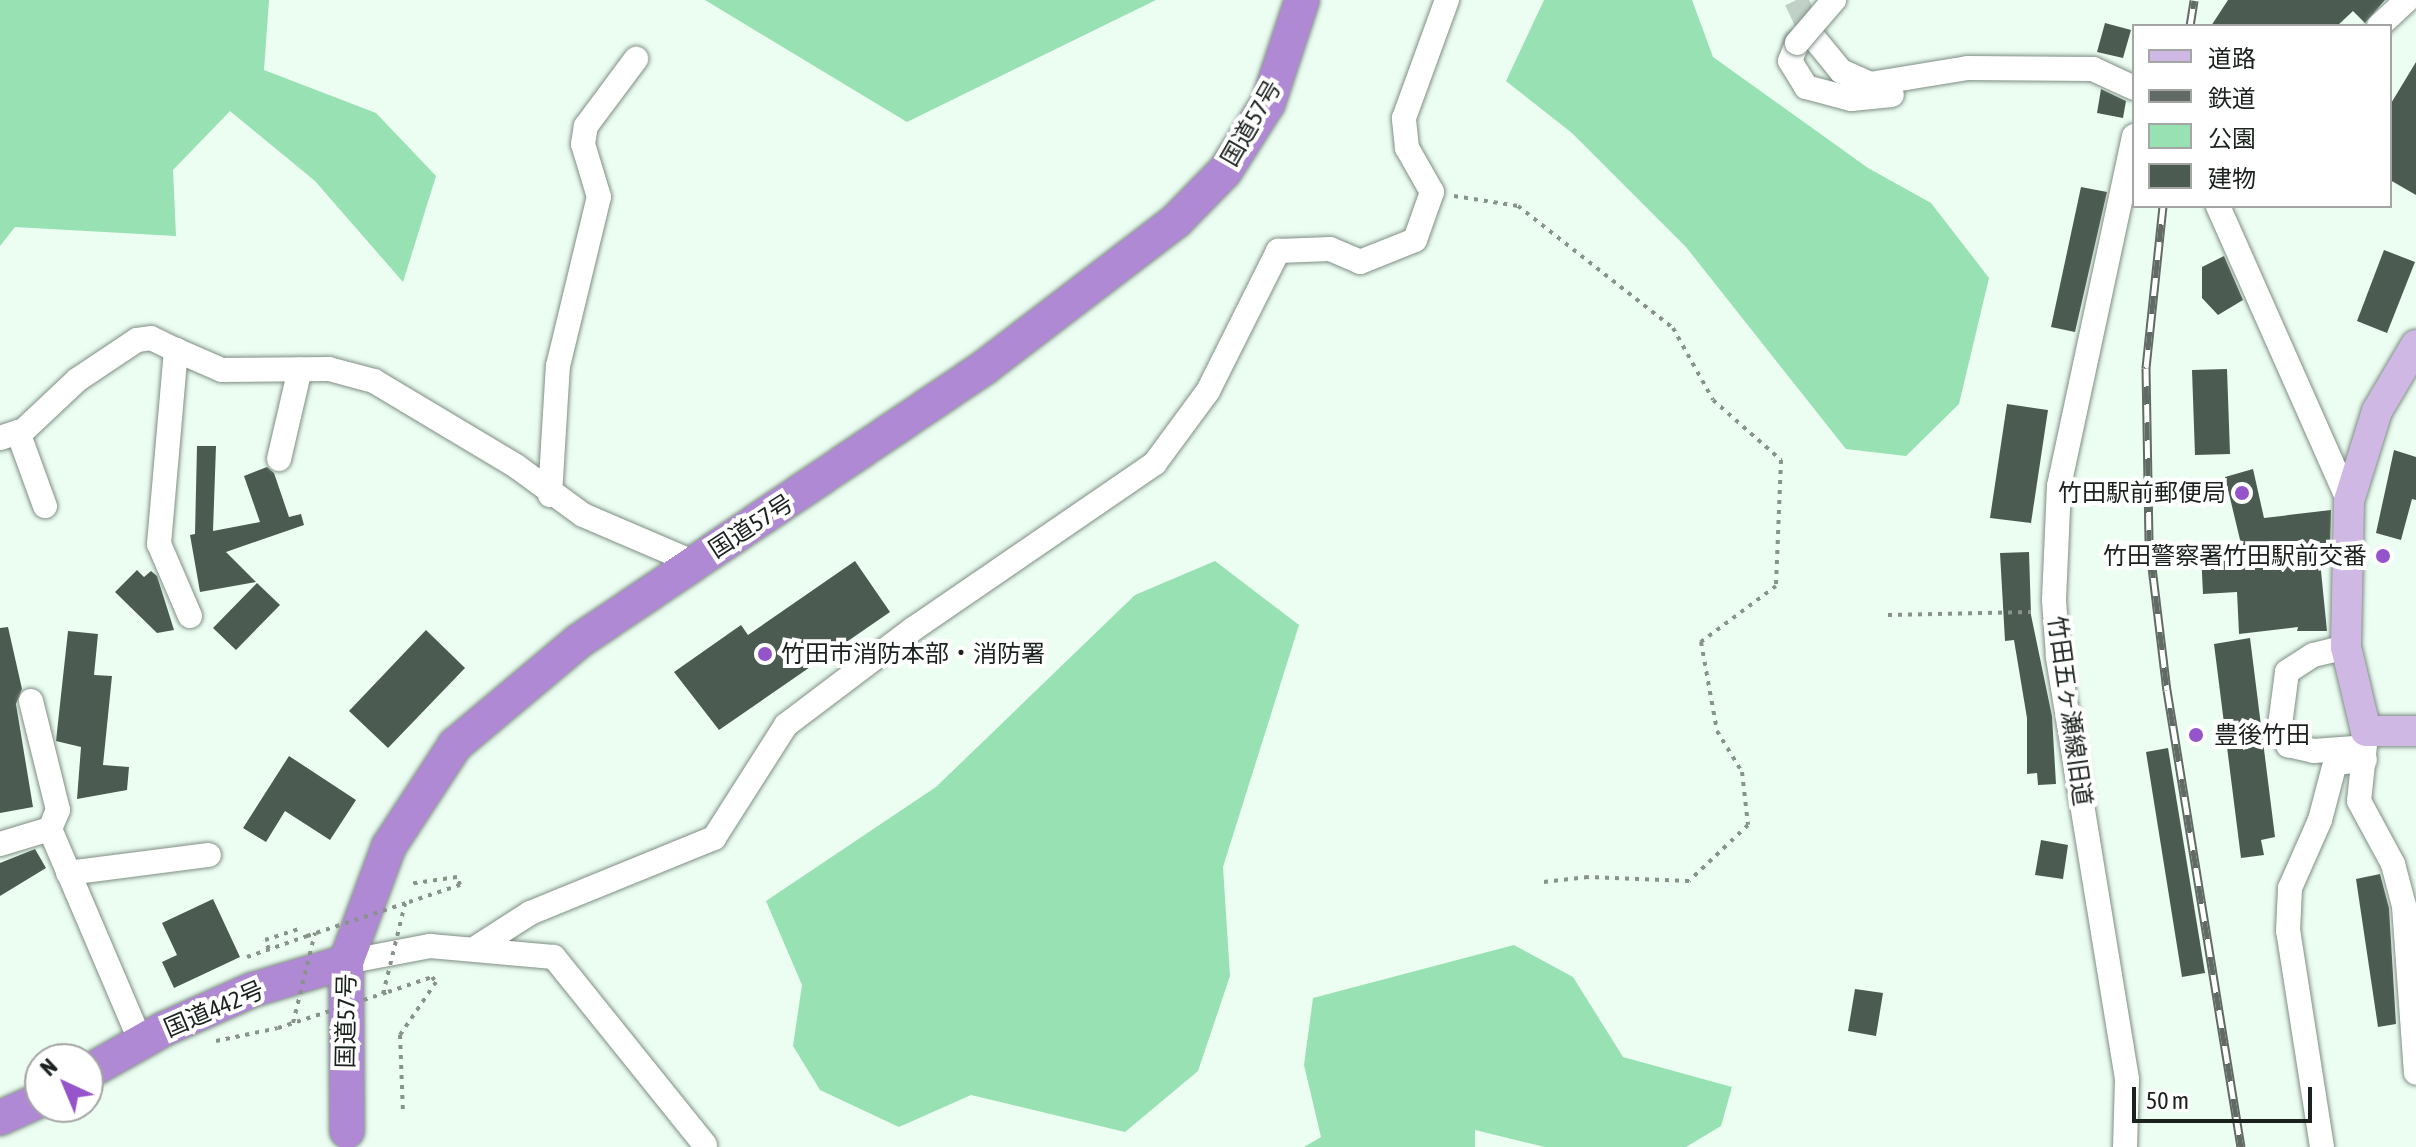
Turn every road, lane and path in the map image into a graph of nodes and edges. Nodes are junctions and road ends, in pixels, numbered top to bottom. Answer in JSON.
{"nodes":[{"id":1,"x":1302,"y":0,"type":"edge"},
{"id":2,"x":1447,"y":0,"type":"edge"},
{"id":3,"x":1834,"y":0,"type":"edge"},
{"id":4,"x":2407,"y":0,"type":"edge"},
{"id":5,"x":2381,"y":24,"type":"edge"},
{"id":6,"x":1806,"y":41,"type":"junction"},
{"id":7,"x":636,"y":59,"type":"dead end"},
{"id":8,"x":1910,"y":78,"type":"junction"},
{"id":9,"x":2132,"y":87,"type":"edge"},
{"id":10,"x":2132,"y":145,"type":"edge"},
{"id":11,"x":1432,"y":192,"type":"junction"},
{"id":12,"x":2219,"y":208,"type":"edge"},
{"id":13,"x":2416,"y":345,"type":"edge"},
{"id":14,"x":176,"y":350,"type":"junction"},
{"id":15,"x":300,"y":369,"type":"junction"},
{"id":16,"x":9,"y":435,"type":"edge"},
{"id":17,"x":279,"y":459,"type":"dead end"},
{"id":18,"x":550,"y":495,"type":"junction"},
{"id":19,"x":2349,"y":501,"type":"junction"},
{"id":20,"x":45,"y":506,"type":"dead end"},
{"id":21,"x":695,"y":563,"type":"junction"},
{"id":22,"x":2041,"y":612,"type":"dead end"},
{"id":23,"x":1888,"y":615,"type":"dead end"},
{"id":24,"x":190,"y":616,"type":"dead end"},
{"id":25,"x":2346,"y":647,"type":"junction"},
{"id":26,"x":31,"y":701,"type":"dead end"},
{"id":27,"x":2412,"y":731,"type":"edge"},
{"id":28,"x":2365,"y":746,"type":"junction"},
{"id":29,"x":50,"y":829,"type":"junction"},
{"id":30,"x":0,"y":844,"type":"edge"},
{"id":31,"x":209,"y":855,"type":"dead end"},
{"id":32,"x":68,"y":873,"type":"junction"},
{"id":33,"x":1543,"y":882,"type":"dead end"},
{"id":34,"x":409,"y":884,"type":"dead end"},
{"id":35,"x":405,"y":904,"type":"junction"},
{"id":36,"x":298,"y":929,"type":"dead end"},
{"id":37,"x":315,"y":933,"type":"junction"},
{"id":38,"x":269,"y":949,"type":"junction"},
{"id":39,"x":474,"y":949,"type":"junction"},
{"id":40,"x":247,"y":957,"type":"dead end"},
{"id":41,"x":346,"y":962,"type":"junction"},
{"id":42,"x":383,"y":994,"type":"junction"},
{"id":43,"x":293,"y":1023,"type":"junction"},
{"id":44,"x":216,"y":1041,"type":"dead end"},
{"id":45,"x":141,"y":1042,"type":"junction"},
{"id":46,"x":104,"y":1063,"type":"edge"},
{"id":47,"x":2416,"y":1073,"type":"edge"},
{"id":48,"x":24,"y":1107,"type":"edge"},
{"id":49,"x":403,"y":1114,"type":"dead end"},
{"id":50,"x":0,"y":1118,"type":"edge"},
{"id":51,"x":347,"y":1131,"type":"dead end"},
{"id":52,"x":705,"y":1145,"type":"edge"},
{"id":53,"x":2125,"y":1147,"type":"edge"},
{"id":54,"x":2322,"y":1147,"type":"edge"}],
"edges":[{"from":1,"to":21,"type":"highway","name":"国道57号"},
{"from":2,"to":11,"type":"street"},
{"from":3,"to":6,"type":"street","bridge":true},
{"from":4,"to":5,"type":"street"},
{"from":6,"to":8,"type":"street"},
{"from":6,"to":8,"type":"street"},
{"from":7,"to":18,"type":"street"},
{"from":8,"to":9,"type":"street"},
{"from":10,"to":53,"type":"street","name":"竹田五ヶ瀬線旧道"},
{"from":11,"to":33,"type":"path"},
{"from":11,"to":39,"type":"street"},
{"from":12,"to":19,"type":"street"},
{"from":13,"to":19,"type":"main road"},
{"from":14,"to":15,"type":"street"},
{"from":14,"to":16,"type":"street"},
{"from":14,"to":24,"type":"street"},
{"from":15,"to":17,"type":"street"},
{"from":15,"to":18,"type":"street"},
{"from":16,"to":20,"type":"street"},
{"from":18,"to":21,"type":"street"},
{"from":19,"to":25,"type":"main road"},
{"from":21,"to":41,"type":"highway","name":"国道57号"},
{"from":22,"to":23,"type":"path"},
{"from":25,"to":28,"type":"main road"},
{"from":25,"to":28,"type":"street"},
{"from":26,"to":29,"type":"street"},
{"from":27,"to":28,"type":"main road"},
{"from":28,"to":47,"type":"street"},
{"from":28,"to":54,"type":"street"},
{"from":29,"to":30,"type":"street"},
{"from":29,"to":32,"type":"street"},
{"from":31,"to":32,"type":"street"},
{"from":32,"to":45,"type":"street"},
{"from":34,"to":35,"type":"path"},
{"from":35,"to":37,"type":"path","bridge":true},
{"from":35,"to":42,"type":"path","bridge":true},
{"from":36,"to":38,"type":"path"},
{"from":37,"to":38,"type":"path"},
{"from":37,"to":43,"type":"path","bridge":true},
{"from":38,"to":40,"type":"path"},
{"from":39,"to":41,"type":"street"},
{"from":39,"to":52,"type":"street"},
{"from":41,"to":45,"type":"highway","name":"国道442号"},
{"from":41,"to":51,"type":"highway","name":"国道57号"},
{"from":42,"to":43,"type":"path","bridge":true},
{"from":42,"to":49,"type":"path"},
{"from":43,"to":44,"type":"path","bridge":true},
{"from":45,"to":46,"type":"highway","name":"国道442号"},
{"from":48,"to":50,"type":"highway"}]}
